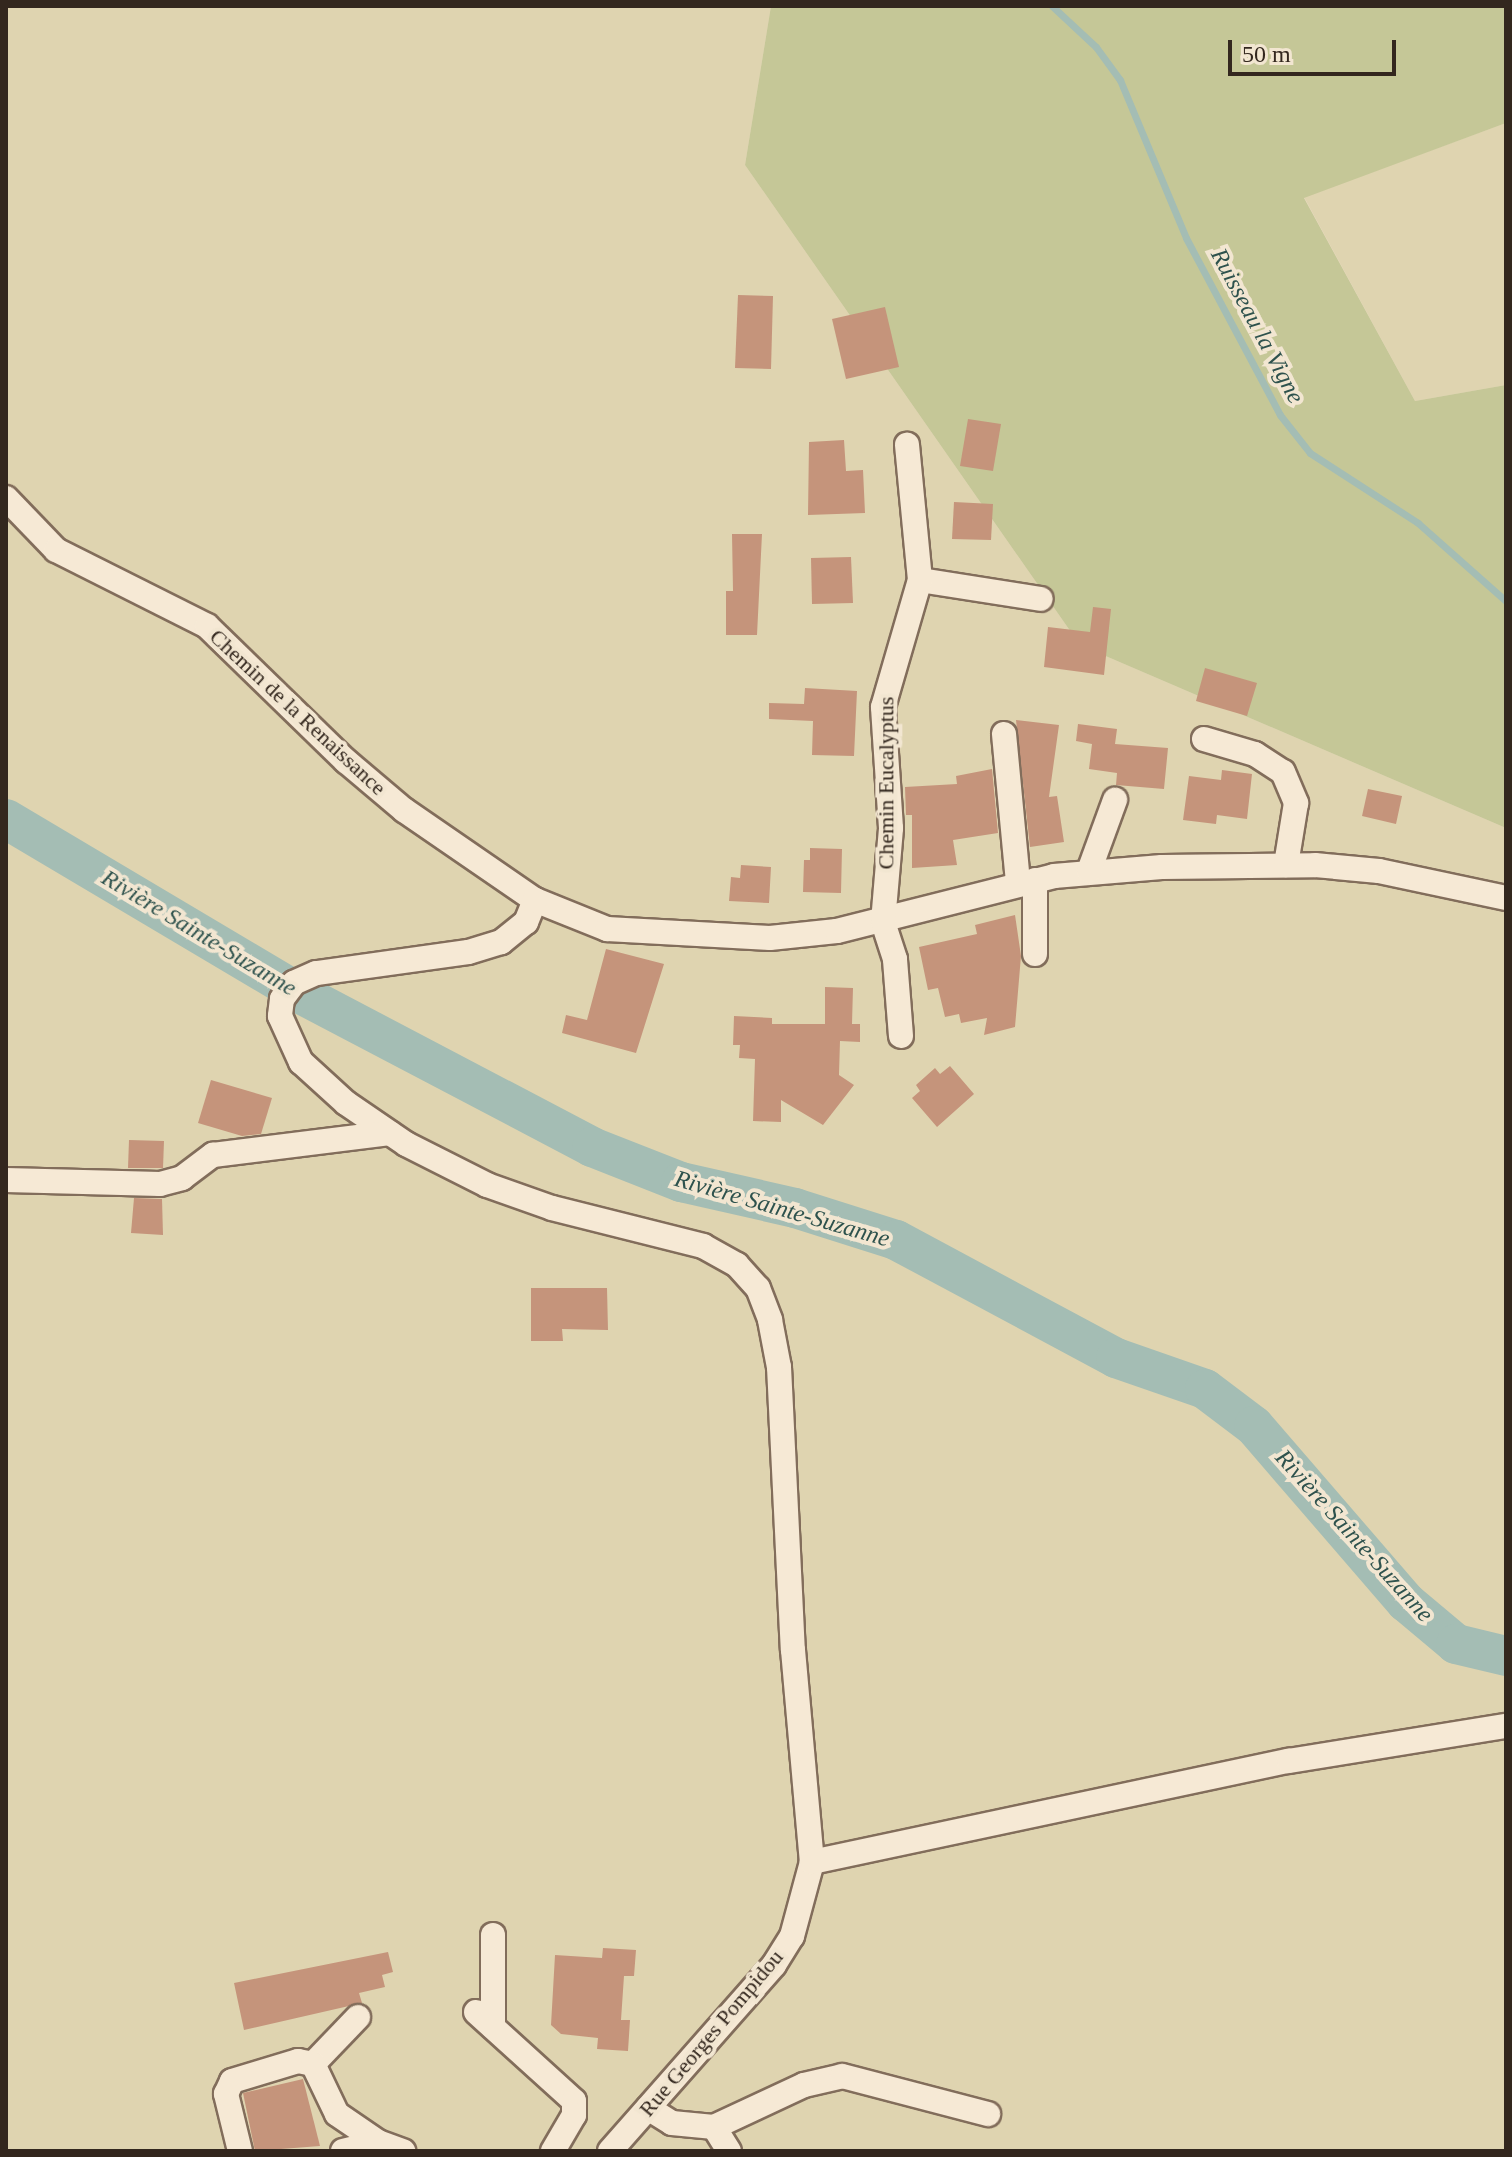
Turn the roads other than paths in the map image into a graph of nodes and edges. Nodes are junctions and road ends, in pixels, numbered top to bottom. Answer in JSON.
{"nodes":[{"id":1,"x":907,"y":445,"type":"dead end"},
{"id":2,"x":6,"y":498,"type":"edge"},
{"id":3,"x":920,"y":580,"type":"junction"},
{"id":4,"x":1041,"y":599,"type":"dead end"},
{"id":5,"x":1004,"y":734,"type":"dead end"},
{"id":6,"x":1204,"y":739,"type":"dead end"},
{"id":7,"x":1115,"y":800,"type":"dead end"},
{"id":8,"x":1286,"y":865,"type":"junction"},
{"id":9,"x":1089,"y":871,"type":"junction"},
{"id":10,"x":1027,"y":881,"type":"junction"},
{"id":11,"x":1506,"y":898,"type":"edge"},
{"id":12,"x":535,"y":900,"type":"junction"},
{"id":13,"x":883,"y":922,"type":"junction"},
{"id":14,"x":1035,"y":954,"type":"dead end"},
{"id":15,"x":901,"y":1036,"type":"dead end"},
{"id":16,"x":390,"y":1133,"type":"junction"},
{"id":17,"x":6,"y":1180,"type":"edge"},
{"id":18,"x":1506,"y":1726,"type":"edge"},
{"id":19,"x":812,"y":1862,"type":"junction"},
{"id":20,"x":493,"y":1935,"type":"dead end"},
{"id":21,"x":358,"y":2017,"type":"dead end"},
{"id":22,"x":313,"y":2064,"type":"junction"},
{"id":23,"x":648,"y":2108,"type":"junction"},
{"id":24,"x":988,"y":2114,"type":"dead end"},
{"id":25,"x":714,"y":2127,"type":"junction"},
{"id":26,"x":378,"y":2142,"type":"junction"},
{"id":27,"x":240,"y":2151,"type":"edge"},
{"id":28,"x":343,"y":2151,"type":"edge"},
{"id":29,"x":403,"y":2151,"type":"edge"},
{"id":30,"x":553,"y":2151,"type":"edge"},
{"id":31,"x":610,"y":2151,"type":"edge"},
{"id":32,"x":729,"y":2151,"type":"edge"}],
"edges":[{"from":1,"to":3,"type":"street","name":"Chemin Eucalyptus"},
{"from":2,"to":12,"type":"street","name":"Chemin de la Renaissance"},
{"from":3,"to":4,"type":"street"},
{"from":3,"to":13,"type":"street","name":"Chemin Eucalyptus"},
{"from":5,"to":10,"type":"street"},
{"from":6,"to":8,"type":"street"},
{"from":7,"to":9,"type":"street"},
{"from":8,"to":9,"type":"street","name":"Chemin de la Renaissance"},
{"from":8,"to":11,"type":"street","name":"Chemin de la Renaissance"},
{"from":9,"to":10,"type":"street","name":"Chemin de la Renaissance"},
{"from":10,"to":13,"type":"street","name":"Chemin de la Renaissance"},
{"from":10,"to":14,"type":"street"},
{"from":12,"to":13,"type":"street","name":"Chemin de la Renaissance"},
{"from":12,"to":16,"type":"street"},
{"from":13,"to":15,"type":"street","name":"Chemin Eucalyptus"},
{"from":16,"to":17,"type":"street"},
{"from":16,"to":19,"type":"street"},
{"from":18,"to":19,"type":"street"},
{"from":19,"to":23,"type":"street","name":"Rue Georges Pompidou"},
{"from":20,"to":30,"type":"street"},
{"from":21,"to":22,"type":"street"},
{"from":22,"to":26,"type":"street"},
{"from":22,"to":27,"type":"street"},
{"from":23,"to":25,"type":"street"},
{"from":23,"to":31,"type":"street","name":"Rue Georges Pompidou"},
{"from":24,"to":25,"type":"street"},
{"from":25,"to":32,"type":"street"},
{"from":26,"to":28,"type":"street"},
{"from":26,"to":29,"type":"street"}]}
